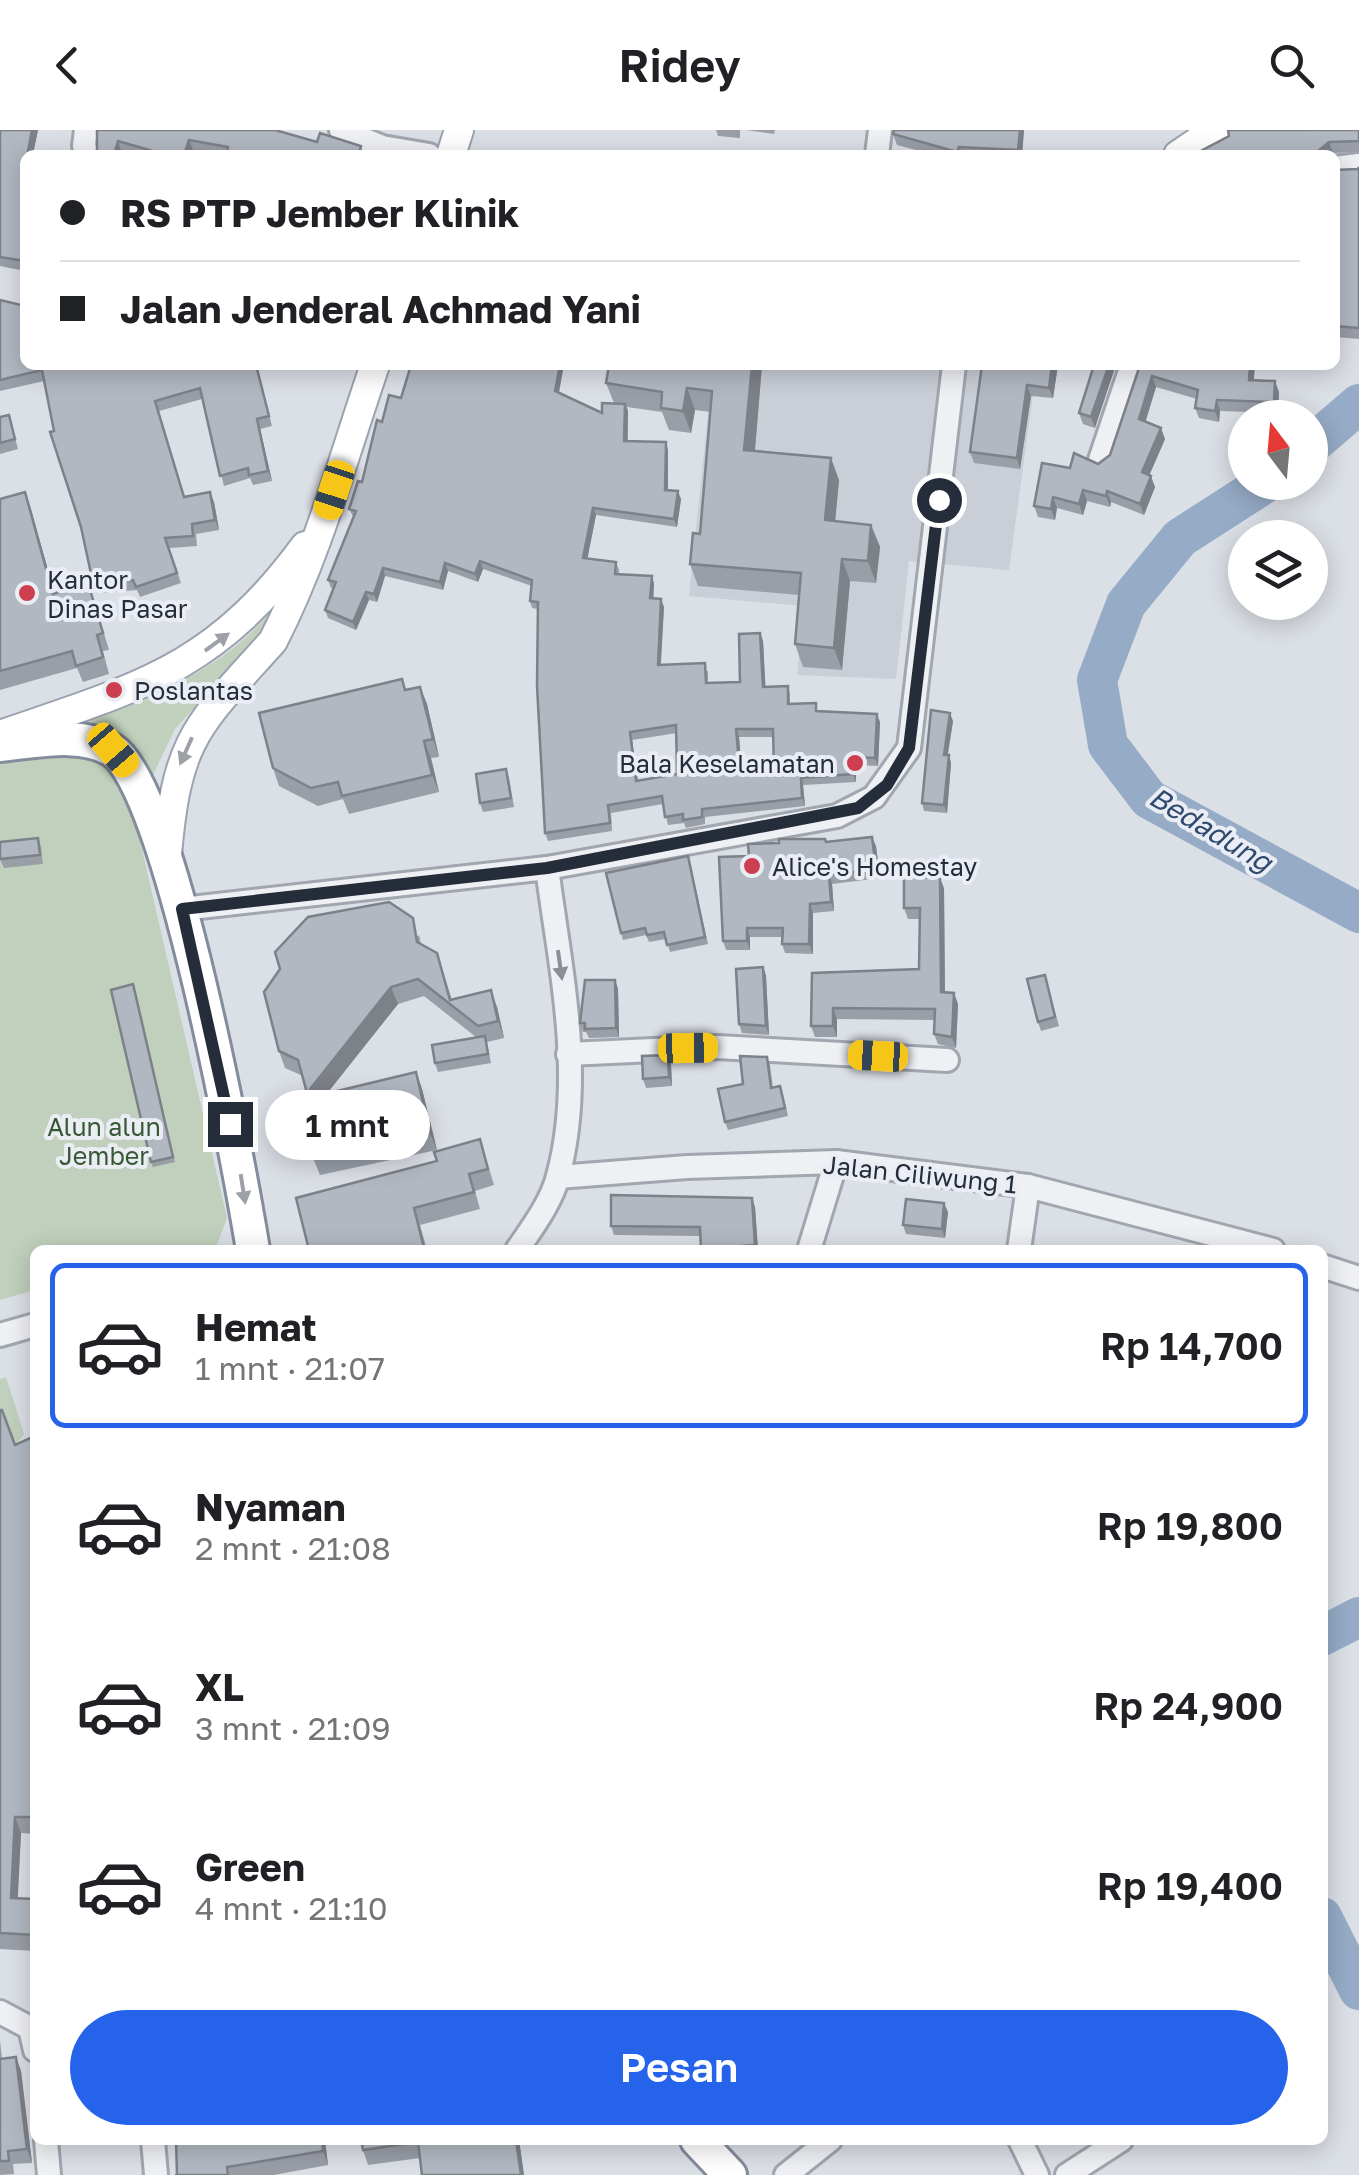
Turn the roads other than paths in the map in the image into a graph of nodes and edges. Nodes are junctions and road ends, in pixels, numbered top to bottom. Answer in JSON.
{"nodes":[{"id":1,"x":341,"y":130,"type":"edge"},
{"id":2,"x":1215,"y":130,"type":"edge"},
{"id":3,"x":400,"y":150,"type":"edge"},
{"id":4,"x":1185,"y":150,"type":"edge"},
{"id":5,"x":373,"y":370,"type":"edge"},
{"id":6,"x":953,"y":370,"type":"edge"},
{"id":7,"x":1130,"y":370,"type":"edge"},
{"id":8,"x":1100,"y":460,"type":"edge"},
{"id":9,"x":324,"y":520,"type":"junction"},
{"id":10,"x":0,"y":735,"type":"edge"},
{"id":11,"x":0,"y":745,"type":"edge"},
{"id":12,"x":167,"y":856,"type":"junction"},
{"id":13,"x":547,"y":868,"type":"junction"},
{"id":14,"x":182,"y":909,"type":"junction"},
{"id":15,"x":568,"y":1054,"type":"junction"},
{"id":16,"x":947,"y":1060,"type":"dead end"},
{"id":17,"x":836,"y":1162,"type":"junction"},
{"id":18,"x":558,"y":1178,"type":"junction"},
{"id":19,"x":1028,"y":1186,"type":"junction"},
{"id":20,"x":251,"y":1245,"type":"edge"},
{"id":21,"x":521,"y":1245,"type":"edge"},
{"id":22,"x":811,"y":1245,"type":"edge"},
{"id":23,"x":1020,"y":1245,"type":"edge"},
{"id":24,"x":1254,"y":1245,"type":"edge"},
{"id":25,"x":1328,"y":1268,"type":"edge"},
{"id":26,"x":1359,"y":1278,"type":"edge"},
{"id":27,"x":30,"y":1327,"type":"edge"},
{"id":28,"x":0,"y":1335,"type":"edge"},
{"id":29,"x":0,"y":2012,"type":"edge"},
{"id":30,"x":30,"y":2033,"type":"edge"},
{"id":31,"x":47,"y":2145,"type":"edge"},
{"id":32,"x":154,"y":2145,"type":"edge"},
{"id":33,"x":702,"y":2145,"type":"edge"},
{"id":34,"x":824,"y":2145,"type":"edge"},
{"id":35,"x":1022,"y":2145,"type":"edge"},
{"id":36,"x":1112,"y":2145,"type":"edge"},
{"id":37,"x":50,"y":2175,"type":"edge"},
{"id":38,"x":156,"y":2175,"type":"edge"},
{"id":39,"x":730,"y":2175,"type":"edge"},
{"id":40,"x":786,"y":2175,"type":"edge"},
{"id":41,"x":1036,"y":2175,"type":"edge"},
{"id":42,"x":1067,"y":2175,"type":"edge"}],
"edges":[{"from":1,"to":3,"type":"street"},
{"from":2,"to":4,"type":"main road"},
{"from":5,"to":9,"type":"main road"},
{"from":6,"to":13,"type":"street"},
{"from":7,"to":8,"type":"street"},
{"from":10,"to":9,"type":"main road","one_way":true},
{"from":9,"to":12,"type":"main road","one_way":true},
{"from":11,"to":12,"type":"highway"},
{"from":12,"to":14,"type":"highway"},
{"from":13,"to":14,"type":"street"},
{"from":13,"to":15,"type":"street","one_way":true},
{"from":14,"to":20,"type":"highway","one_way":true},
{"from":15,"to":16,"type":"street"},
{"from":15,"to":18,"type":"street"},
{"from":17,"to":18,"type":"street","name":"Jalan Ciliwung 1"},
{"from":17,"to":19,"type":"street","name":"Jalan Ciliwung 1"},
{"from":17,"to":22,"type":"street"},
{"from":18,"to":21,"type":"street"},
{"from":19,"to":23,"type":"street"},
{"from":19,"to":24,"type":"street","name":"Jalan Ciliwung 1"},
{"from":25,"to":26,"type":"street"},
{"from":27,"to":28,"type":"street"},
{"from":29,"to":30,"type":"street"},
{"from":31,"to":37,"type":"street"},
{"from":32,"to":38,"type":"street"},
{"from":33,"to":39,"type":"highway"},
{"from":34,"to":40,"type":"street"},
{"from":35,"to":41,"type":"street"},
{"from":36,"to":42,"type":"street"}]}
